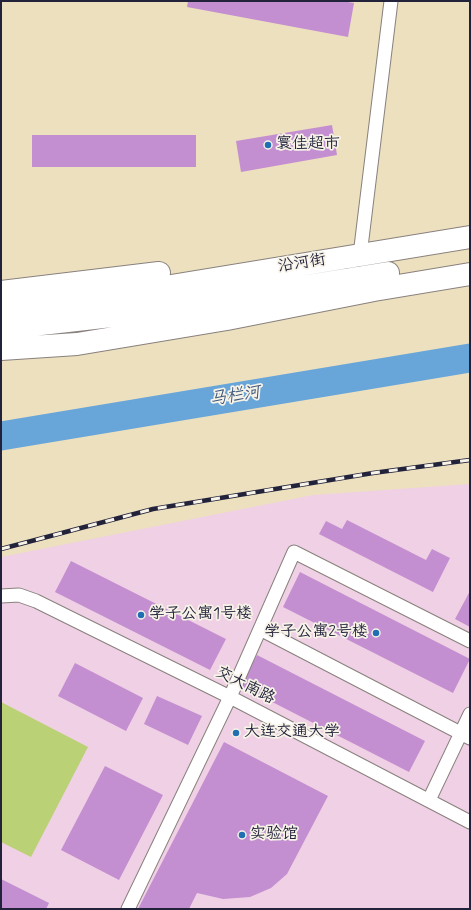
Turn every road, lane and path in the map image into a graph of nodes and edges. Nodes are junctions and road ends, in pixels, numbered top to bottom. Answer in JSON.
{"nodes":[{"id":1,"x":391,"y":1,"type":"edge"},
{"id":2,"x":470,"y":236,"type":"edge"},
{"id":3,"x":361,"y":247,"type":"junction"},
{"id":4,"x":470,"y":260,"type":"edge"},
{"id":5,"x":470,"y":274,"type":"edge"},
{"id":6,"x":1,"y":292,"type":"edge"},
{"id":7,"x":1,"y":314,"type":"edge"},
{"id":8,"x":1,"y":328,"type":"edge"},
{"id":9,"x":1,"y":349,"type":"edge"},
{"id":10,"x":1,"y":596,"type":"edge"},
{"id":11,"x":260,"y":629,"type":"junction"},
{"id":12,"x":470,"y":641,"type":"edge"},
{"id":13,"x":230,"y":697,"type":"junction"},
{"id":14,"x":470,"y":714,"type":"edge"},
{"id":15,"x":465,"y":735,"type":"edge"},
{"id":16,"x":429,"y":800,"type":"junction"},
{"id":17,"x":470,"y":822,"type":"edge"},
{"id":18,"x":128,"y":909,"type":"edge"}],
"edges":[{"from":1,"to":3,"type":"street"},
{"from":2,"to":3,"type":"highway"},
{"from":2,"to":7,"type":"highway","name":"沿河街"},
{"from":3,"to":6,"type":"highway"},
{"from":4,"to":8,"type":"highway","name":"沿河街"},
{"from":5,"to":9,"type":"highway"},
{"from":10,"to":13,"type":"street","name":"交大南路"},
{"from":11,"to":12,"type":"street"},
{"from":11,"to":13,"type":"street"},
{"from":11,"to":15,"type":"street"},
{"from":13,"to":16,"type":"street","name":"交大南路"},
{"from":13,"to":18,"type":"street"},
{"from":14,"to":15,"type":"street"},
{"from":15,"to":16,"type":"street"},
{"from":16,"to":17,"type":"street","name":"交大南路"}]}
